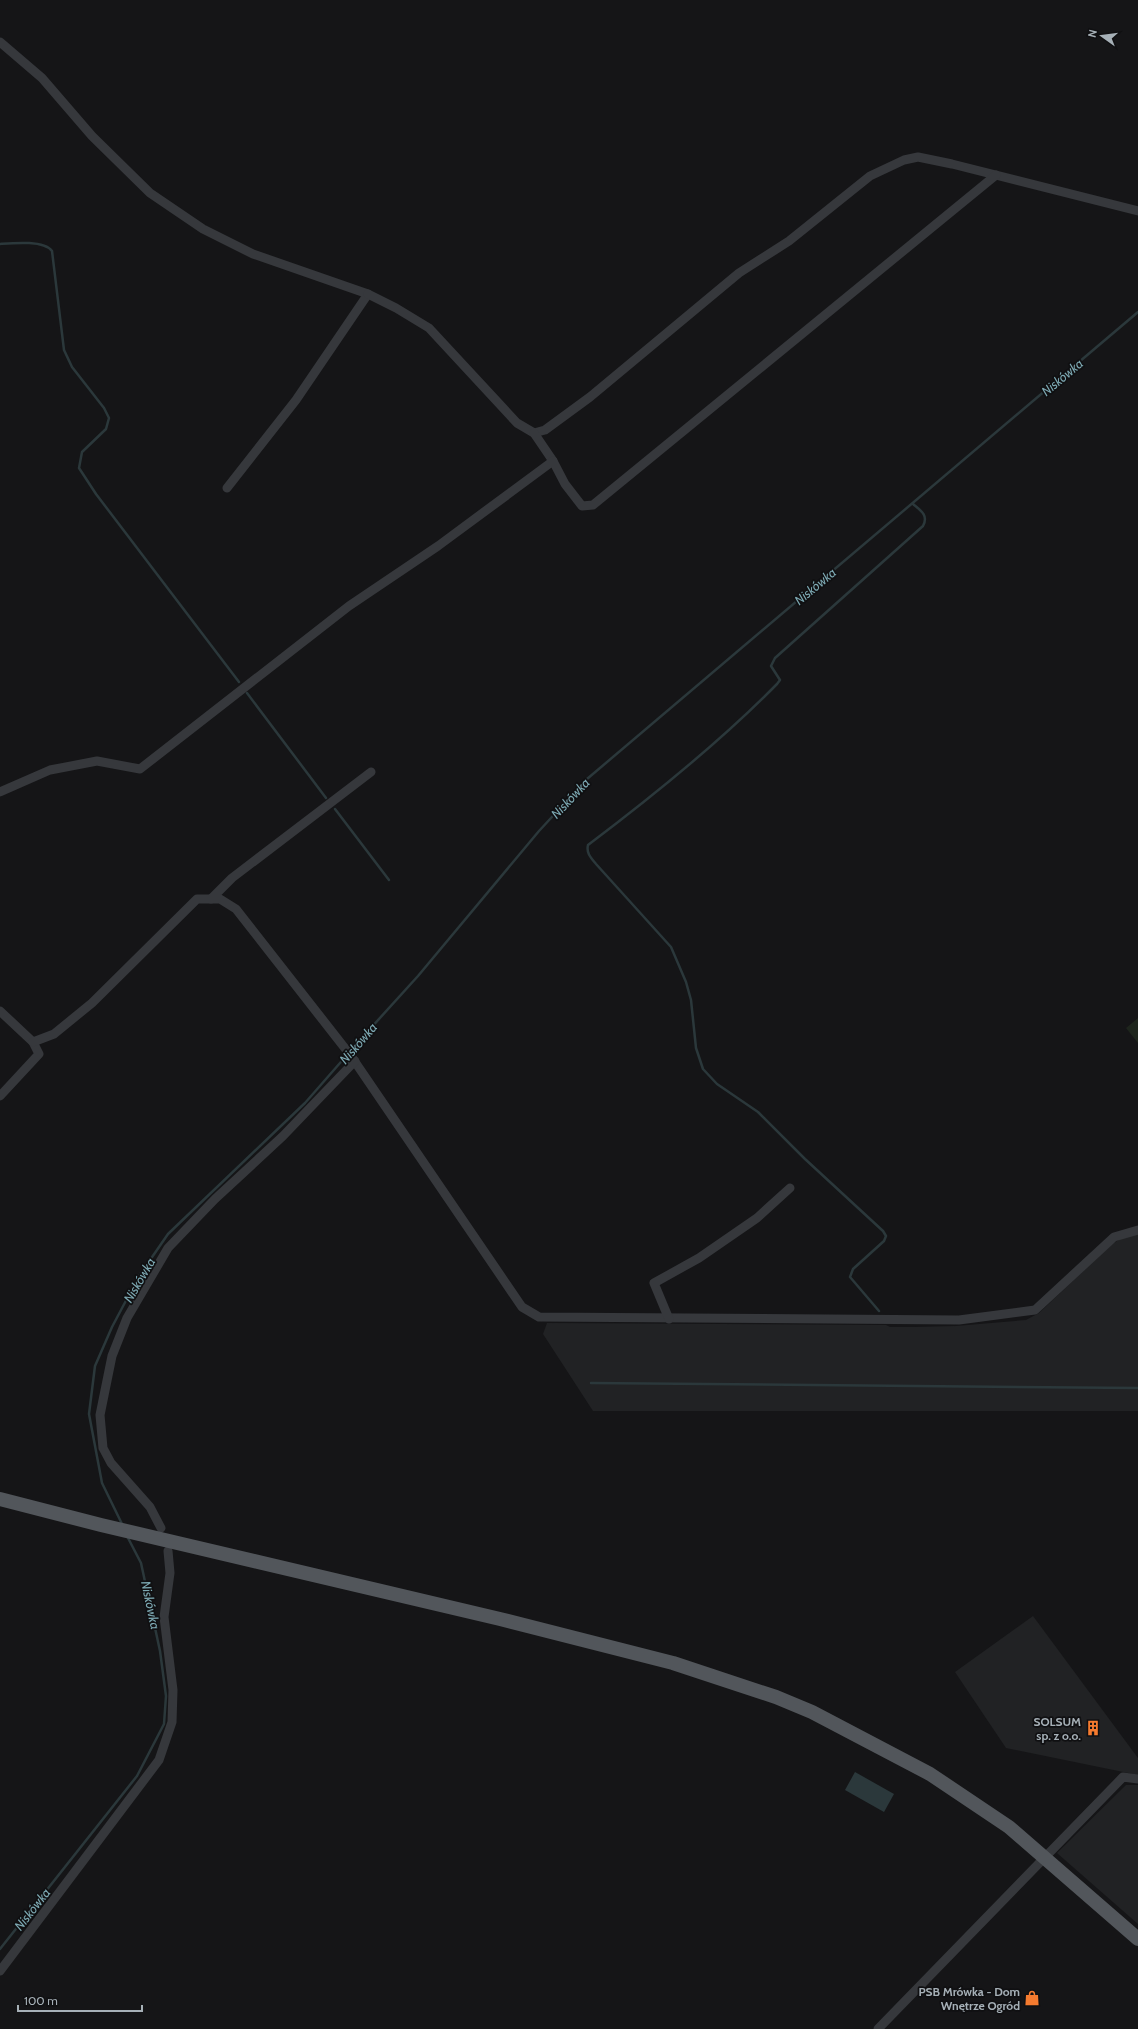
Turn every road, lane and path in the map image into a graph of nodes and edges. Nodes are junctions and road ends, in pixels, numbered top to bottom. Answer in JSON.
{"nodes":[{"id":1,"x":0,"y":42,"type":"edge"},
{"id":2,"x":996,"y":175,"type":"junction"},
{"id":3,"x":1138,"y":211,"type":"edge"},
{"id":4,"x":368,"y":294,"type":"junction"},
{"id":5,"x":534,"y":433,"type":"junction"},
{"id":6,"x":553,"y":461,"type":"junction"},
{"id":7,"x":227,"y":488,"type":"dead end"},
{"id":8,"x":371,"y":772,"type":"dead end"},
{"id":9,"x":0,"y":792,"type":"edge"},
{"id":10,"x":211,"y":899,"type":"junction"},
{"id":11,"x":0,"y":1011,"type":"edge"},
{"id":12,"x":32,"y":1042,"type":"junction"},
{"id":13,"x":353,"y":1059,"type":"junction"},
{"id":14,"x":0,"y":1096,"type":"edge"},
{"id":15,"x":790,"y":1188,"type":"dead end"},
{"id":16,"x":1138,"y":1230,"type":"edge"},
{"id":17,"x":670,"y":1319,"type":"junction"},
{"id":18,"x":0,"y":1499,"type":"edge"},
{"id":19,"x":161,"y":1528,"type":"dead end"},
{"id":20,"x":169,"y":1546,"type":"junction"},
{"id":21,"x":1138,"y":1778,"type":"edge"},
{"id":22,"x":1045,"y":1857,"type":"junction"},
{"id":23,"x":1138,"y":1939,"type":"edge"},
{"id":24,"x":0,"y":1971,"type":"edge"},
{"id":25,"x":878,"y":2029,"type":"edge"}],
"edges":[{"from":1,"to":4,"type":"street"},
{"from":2,"to":3,"type":"street"},
{"from":2,"to":5,"type":"street"},
{"from":2,"to":6,"type":"street"},
{"from":4,"to":5,"type":"street"},
{"from":4,"to":7,"type":"street"},
{"from":5,"to":6,"type":"street"},
{"from":6,"to":9,"type":"street"},
{"from":8,"to":10,"type":"street"},
{"from":10,"to":12,"type":"street"},
{"from":10,"to":13,"type":"street"},
{"from":11,"to":12,"type":"street"},
{"from":12,"to":14,"type":"street"},
{"from":13,"to":17,"type":"street"},
{"from":13,"to":19,"type":"street"},
{"from":15,"to":17,"type":"street"},
{"from":16,"to":17,"type":"street"},
{"from":18,"to":20,"type":"main road"},
{"from":20,"to":22,"type":"main road"},
{"from":20,"to":24,"type":"street"},
{"from":21,"to":22,"type":"street"},
{"from":22,"to":23,"type":"main road"},
{"from":22,"to":25,"type":"street"}]}
